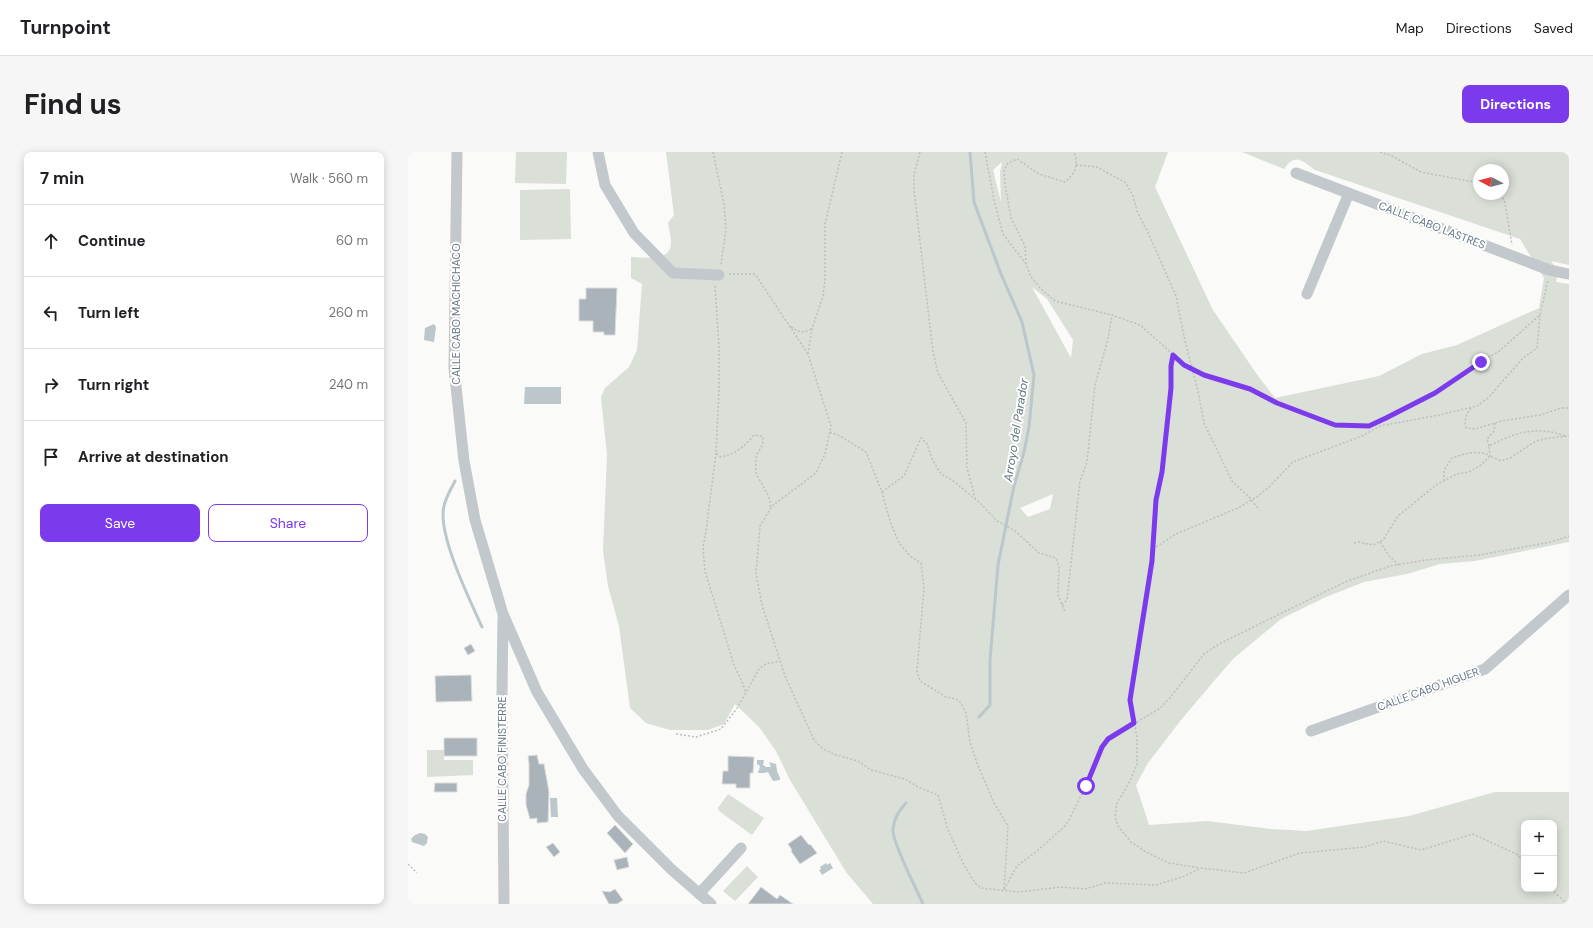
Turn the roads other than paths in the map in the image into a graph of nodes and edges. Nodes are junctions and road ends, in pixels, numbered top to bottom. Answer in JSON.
{"nodes":[{"id":1,"x":457,"y":152,"type":"edge"},
{"id":2,"x":598,"y":152,"type":"edge"},
{"id":3,"x":1296,"y":173,"type":"dead end"},
{"id":4,"x":1349,"y":193,"type":"junction"},
{"id":5,"x":719,"y":274,"type":"road end"},
{"id":6,"x":1569,"y":274,"type":"edge"},
{"id":7,"x":1307,"y":294,"type":"dead end"},
{"id":8,"x":1569,"y":595,"type":"edge"},
{"id":9,"x":503,"y":614,"type":"junction"},
{"id":10,"x":1311,"y":731,"type":"dead end"},
{"id":11,"x":741,"y":848,"type":"dead end"},
{"id":12,"x":699,"y":894,"type":"junction"},
{"id":13,"x":504,"y":904,"type":"edge"},
{"id":14,"x":711,"y":904,"type":"edge"}],
"edges":[{"from":1,"to":9,"type":"street","name":"CALLE CABO MACHICHACO"},
{"from":2,"to":5,"type":"street"},
{"from":3,"to":4,"type":"street","name":"CALLE CABO LASTRES"},
{"from":4,"to":6,"type":"street","name":"CALLE CABO LASTRES"},
{"from":4,"to":7,"type":"street"},
{"from":8,"to":10,"type":"street","name":"CALLE CABO HIGUER"},
{"from":9,"to":12,"type":"street","name":"CALLE CABO MACHICHACO"},
{"from":9,"to":13,"type":"street","name":"CALLE CABO FINISTERRE"},
{"from":11,"to":12,"type":"street"},
{"from":12,"to":14,"type":"street","name":"CALLE CABO MACHICHACO"}]}
